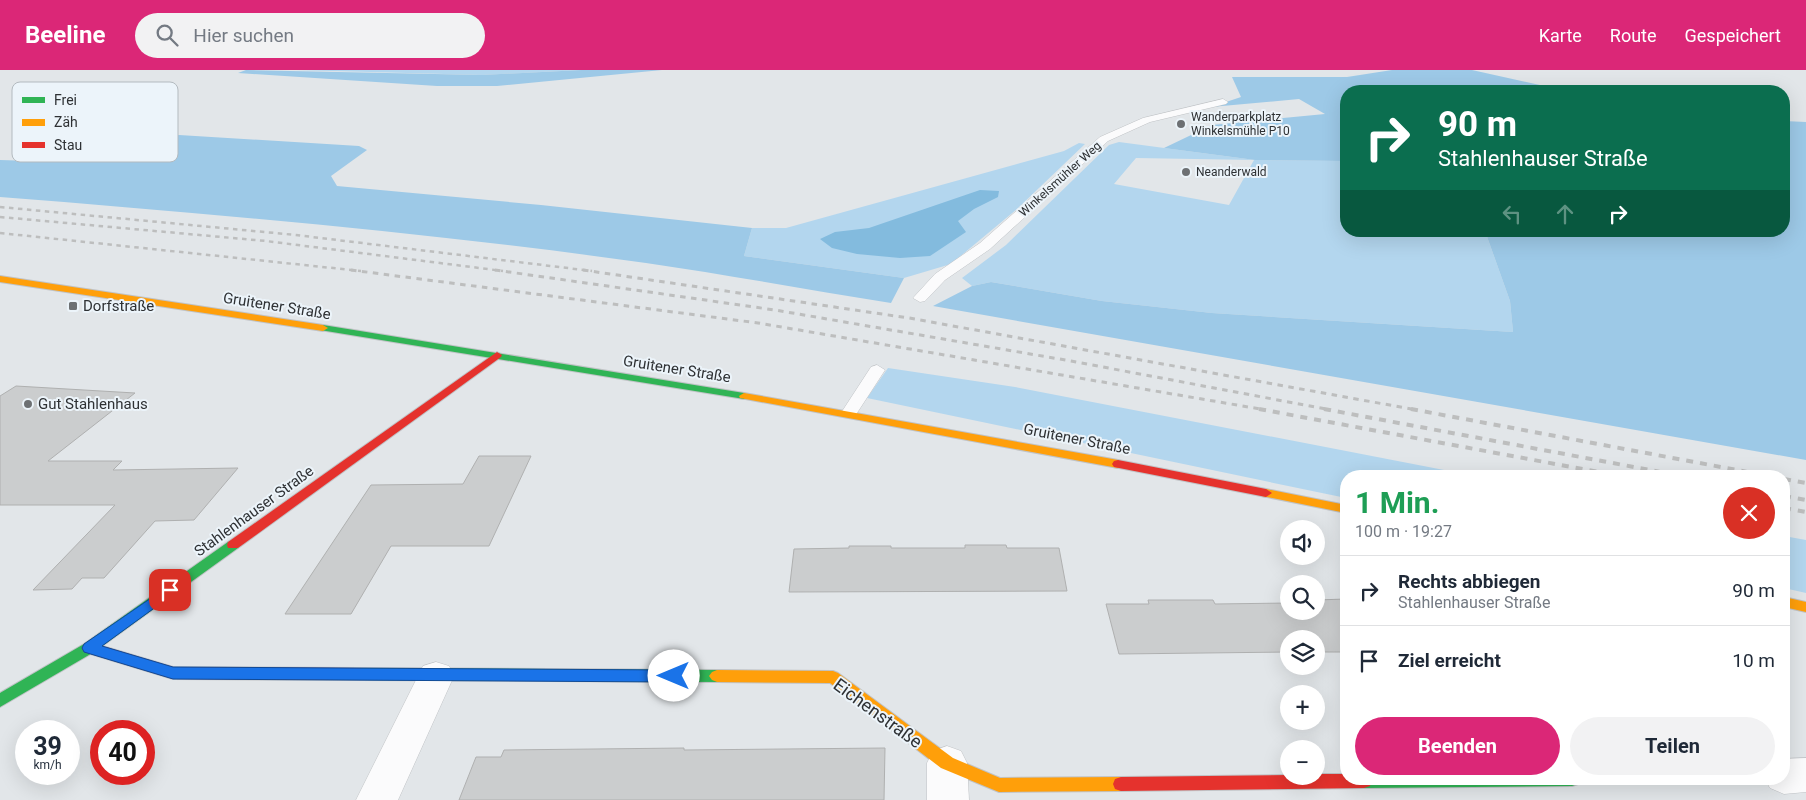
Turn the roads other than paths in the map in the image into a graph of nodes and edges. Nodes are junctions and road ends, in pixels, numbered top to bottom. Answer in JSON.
{"nodes":[{"id":1,"x":1223,"y":102,"type":"dead end"},
{"id":2,"x":0,"y":279,"type":"edge"},
{"id":3,"x":920,"y":298,"type":"dead end"},
{"id":4,"x":497,"y":355,"type":"junction"},
{"id":5,"x":876,"y":370,"type":"dead end"},
{"id":6,"x":849,"y":413,"type":"junction"},
{"id":7,"x":1340,"y":508,"type":"edge"},
{"id":8,"x":1790,"y":603,"type":"edge"},
{"id":9,"x":1806,"y":607,"type":"edge"},
{"id":10,"x":89,"y":648,"type":"junction"},
{"id":11,"x":436,"y":676,"type":"junction"},
{"id":12,"x":0,"y":700,"type":"edge"},
{"id":13,"x":1806,"y":775,"type":"edge"},
{"id":14,"x":1790,"y":776,"type":"edge"},
{"id":15,"x":1340,"y":781,"type":"edge"},
{"id":16,"x":947,"y":782,"type":"edge"},
{"id":17,"x":377,"y":800,"type":"edge"}],
"edges":[{"from":1,"to":3,"type":"lane","name":"Winkelsmühler Weg"},
{"from":2,"to":4,"type":"street","name":"Gruitener Straße"},
{"from":4,"to":6,"type":"street","name":"Gruitener Straße"},
{"from":4,"to":10,"type":"street","name":"Stahlenhauser Straße"},
{"from":5,"to":6,"type":"lane"},
{"from":6,"to":7,"type":"street","name":"Gruitener Straße"},
{"from":8,"to":9,"type":"street"},
{"from":10,"to":11,"type":"street","name":"Eichenstraße"},
{"from":10,"to":12,"type":"street","name":"Stahlenhauser Straße"},
{"from":11,"to":16,"type":"street","name":"Eichenstraße"},
{"from":11,"to":17,"type":"street"},
{"from":13,"to":14,"type":"street"},
{"from":15,"to":16,"type":"street","name":"Eichenstraße"}]}
